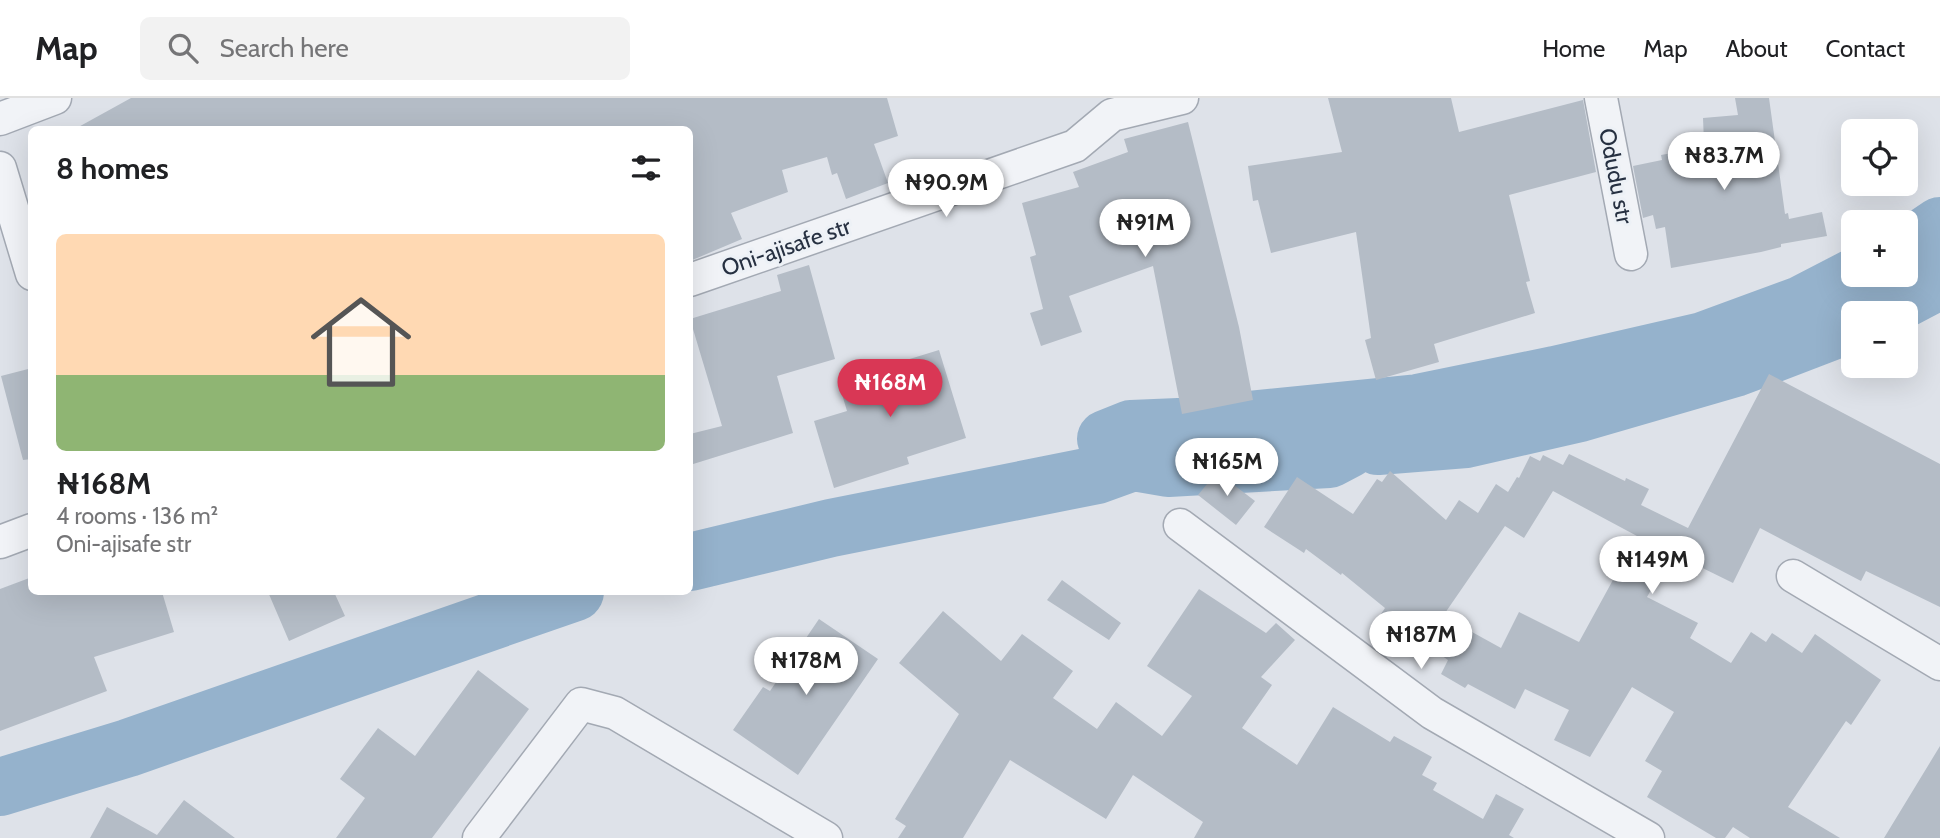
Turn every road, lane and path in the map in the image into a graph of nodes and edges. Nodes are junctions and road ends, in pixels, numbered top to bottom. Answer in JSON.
{"nodes":[{"id":1,"x":55,"y":98,"type":"edge"},
{"id":2,"x":1182,"y":98,"type":"edge"},
{"id":3,"x":1601,"y":98,"type":"edge"},
{"id":4,"x":1109,"y":107,"type":"edge"},
{"id":5,"x":0,"y":119,"type":"edge"},
{"id":6,"x":0,"y":168,"type":"edge"},
{"id":7,"x":1631,"y":254,"type":"dead end"},
{"id":8,"x":28,"y":261,"type":"edge"},
{"id":9,"x":693,"y":279,"type":"edge"},
{"id":10,"x":1180,"y":525,"type":"dead end"},
{"id":11,"x":28,"y":532,"type":"edge"},
{"id":12,"x":0,"y":542,"type":"edge"},
{"id":13,"x":1793,"y":576,"type":"dead end"},
{"id":14,"x":1940,"y":664,"type":"edge"},
{"id":15,"x":479,"y":838,"type":"edge"},
{"id":16,"x":826,"y":838,"type":"edge"},
{"id":17,"x":1648,"y":838,"type":"edge"}],
"edges":[{"from":1,"to":5,"type":"street"},
{"from":2,"to":4,"type":"street","name":"Oni-ajisafe str"},
{"from":3,"to":7,"type":"street","name":"Odudu str"},
{"from":4,"to":9,"type":"street","name":"Oni-ajisafe str"},
{"from":6,"to":8,"type":"street"},
{"from":10,"to":17,"type":"street"},
{"from":11,"to":12,"type":"street"},
{"from":13,"to":14,"type":"street"},
{"from":15,"to":16,"type":"street"}]}
